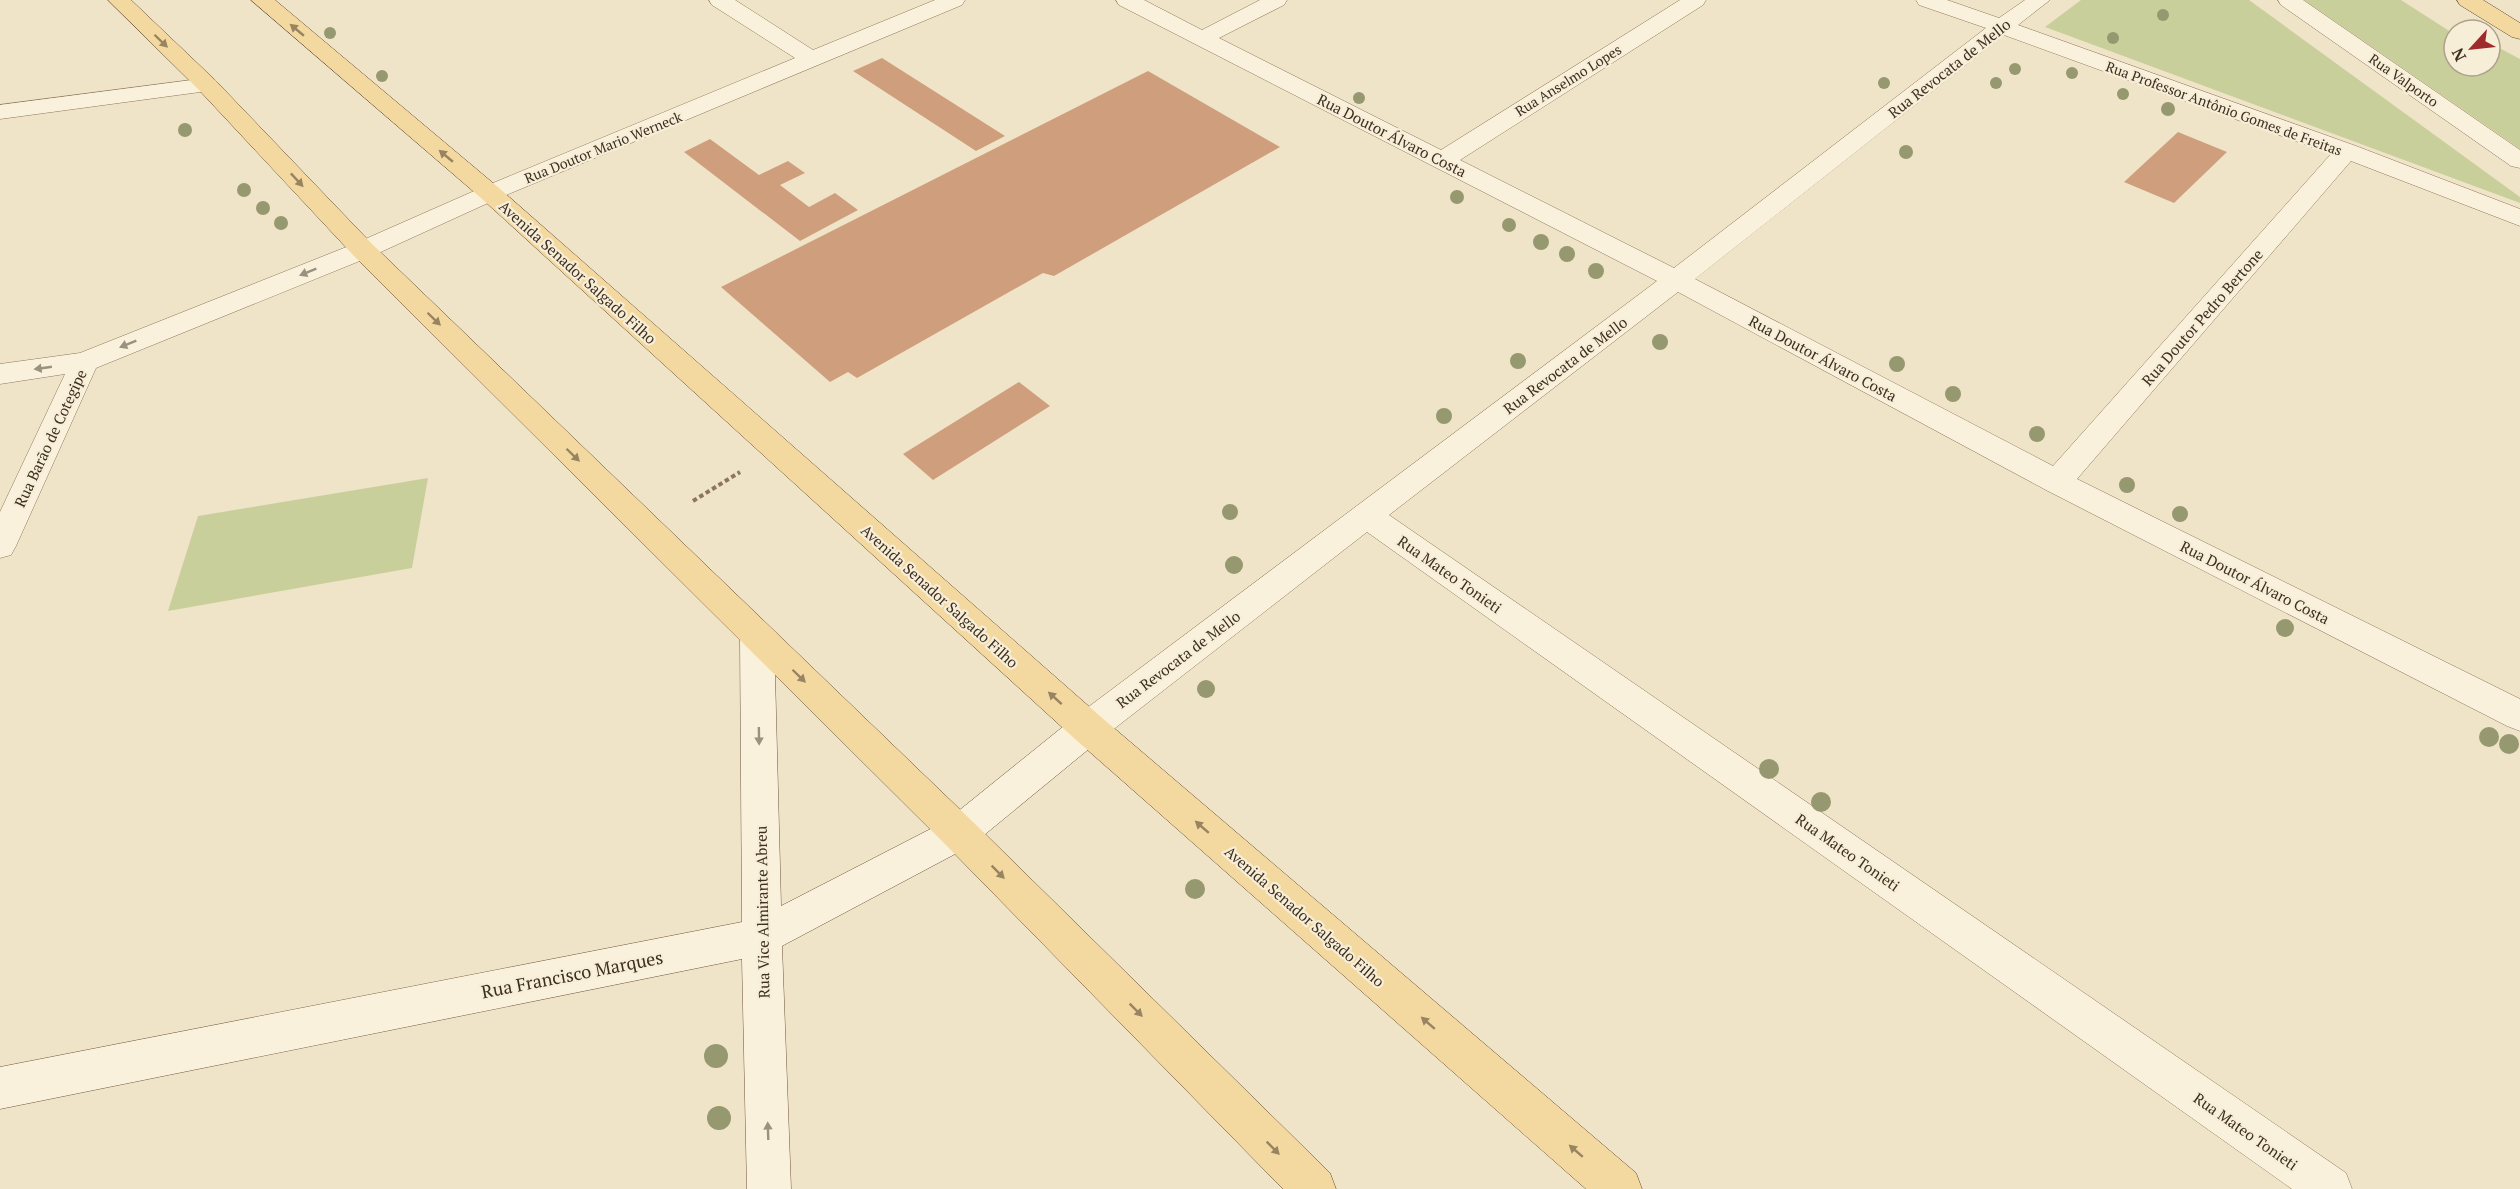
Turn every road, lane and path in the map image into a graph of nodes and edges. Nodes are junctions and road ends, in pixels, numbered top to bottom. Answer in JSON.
{"nodes":[{"id":1,"x":119,"y":0,"type":"edge"},
{"id":2,"x":262,"y":0,"type":"edge"},
{"id":3,"x":720,"y":0,"type":"edge"},
{"id":4,"x":954,"y":0,"type":"edge"},
{"id":5,"x":1127,"y":0,"type":"edge"},
{"id":6,"x":1276,"y":0,"type":"edge"},
{"id":7,"x":1695,"y":0,"type":"edge"},
{"id":8,"x":1928,"y":0,"type":"edge"},
{"id":9,"x":2039,"y":0,"type":"edge"},
{"id":10,"x":2289,"y":0,"type":"edge"},
{"id":11,"x":2468,"y":0,"type":"edge"},
{"id":12,"x":2000,"y":28,"type":"junction"},
{"id":13,"x":2520,"y":32,"type":"edge"},
{"id":14,"x":1203,"y":39,"type":"junction"},
{"id":15,"x":813,"y":60,"type":"junction"},
{"id":16,"x":207,"y":85,"type":"junction"},
{"id":17,"x":0,"y":112,"type":"edge"},
{"id":18,"x":2347,"y":151,"type":"junction"},
{"id":19,"x":1442,"y":161,"type":"junction"},
{"id":20,"x":2520,"y":161,"type":"edge"},
{"id":21,"x":490,"y":193,"type":"junction"},
{"id":22,"x":2520,"y":218,"type":"edge"},
{"id":23,"x":363,"y":250,"type":"junction"},
{"id":24,"x":1676,"y":280,"type":"junction"},
{"id":25,"x":85,"y":362,"type":"junction"},
{"id":26,"x":0,"y":374,"type":"edge"},
{"id":27,"x":729,"y":479,"type":"dead end"},
{"id":28,"x":2057,"y":482,"type":"junction"},
{"id":29,"x":693,"y":501,"type":"dead end"},
{"id":30,"x":1366,"y":515,"type":"junction"},
{"id":31,"x":0,"y":546,"type":"edge"},
{"id":32,"x":757,"y":636,"type":"junction"},
{"id":33,"x":2520,"y":716,"type":"edge"},
{"id":34,"x":1088,"y":728,"type":"junction"},
{"id":35,"x":959,"y":833,"type":"junction"},
{"id":36,"x":763,"y":936,"type":"junction"},
{"id":37,"x":0,"y":1088,"type":"edge"},
{"id":38,"x":769,"y":1189,"type":"edge"},
{"id":39,"x":1314,"y":1189,"type":"edge"},
{"id":40,"x":1620,"y":1189,"type":"edge"},
{"id":41,"x":2330,"y":1189,"type":"edge"}],
"edges":[{"from":1,"to":16,"type":"main road","one_way":true},
{"from":21,"to":2,"type":"main road","name":"Avenida Senador Salgado Filho","one_way":true},
{"from":3,"to":15,"type":"street"},
{"from":4,"to":15,"type":"street","name":"Rua Doutor Mario Werneck"},
{"from":5,"to":14,"type":"street","name":"Rua Doutor Álvaro Costa"},
{"from":6,"to":14,"type":"street"},
{"from":7,"to":19,"type":"street","name":"Rua Anselmo Lopes"},
{"from":8,"to":12,"type":"street","name":"Rua Professor Antônio Gomes de Freitas"},
{"from":9,"to":12,"type":"street","name":"Rua Revocata de Mello"},
{"from":10,"to":20,"type":"street","name":"Rua Valporto"},
{"from":11,"to":13,"type":"main road"},
{"from":12,"to":18,"type":"street","name":"Rua Professor Antônio Gomes de Freitas"},
{"from":12,"to":24,"type":"street","name":"Rua Revocata de Mello"},
{"from":14,"to":19,"type":"street","name":"Rua Doutor Álvaro Costa"},
{"from":15,"to":21,"type":"street","name":"Rua Doutor Mario Werneck"},
{"from":16,"to":17,"type":"street"},
{"from":16,"to":23,"type":"main road","one_way":true},
{"from":18,"to":22,"type":"street","name":"Rua Professor Antônio Gomes de Freitas"},
{"from":18,"to":28,"type":"street","name":"Rua Doutor Pedro Bertone"},
{"from":19,"to":24,"type":"street","name":"Rua Doutor Álvaro Costa"},
{"from":21,"to":23,"type":"street","name":"Rua Doutor Mario Werneck"},
{"from":34,"to":21,"type":"main road","name":"Avenida Senador Salgado Filho","one_way":true},
{"from":23,"to":25,"type":"street","name":"Rua Doutor Mario Werneck","one_way":true},
{"from":23,"to":32,"type":"main road","one_way":true},
{"from":24,"to":28,"type":"street","name":"Rua Doutor Álvaro Costa"},
{"from":24,"to":30,"type":"street","name":"Rua Revocata de Mello"},
{"from":25,"to":26,"type":"street","name":"Rua Doutor Mario Werneck","one_way":true},
{"from":25,"to":31,"type":"street","name":"Rua Barão de Cotegipe"},
{"from":27,"to":29,"type":"path"},
{"from":28,"to":33,"type":"street","name":"Rua Doutor Álvaro Costa"},
{"from":30,"to":34,"type":"street","name":"Rua Revocata de Mello"},
{"from":30,"to":41,"type":"street","name":"Rua Mateo Tonieti"},
{"from":32,"to":35,"type":"main road","one_way":true},
{"from":32,"to":36,"type":"street","name":"Rua Vice Almirante Abreu","one_way":true},
{"from":34,"to":35,"type":"street","name":"Rua Francisco Marques"},
{"from":40,"to":34,"type":"main road","name":"Avenida Senador Salgado Filho","one_way":true},
{"from":35,"to":36,"type":"street","name":"Rua Francisco Marques"},
{"from":35,"to":39,"type":"main road","one_way":true},
{"from":36,"to":37,"type":"street","name":"Rua Francisco Marques"},
{"from":38,"to":36,"type":"street","name":"Rua Vice Almirante Abreu","one_way":true}]}
